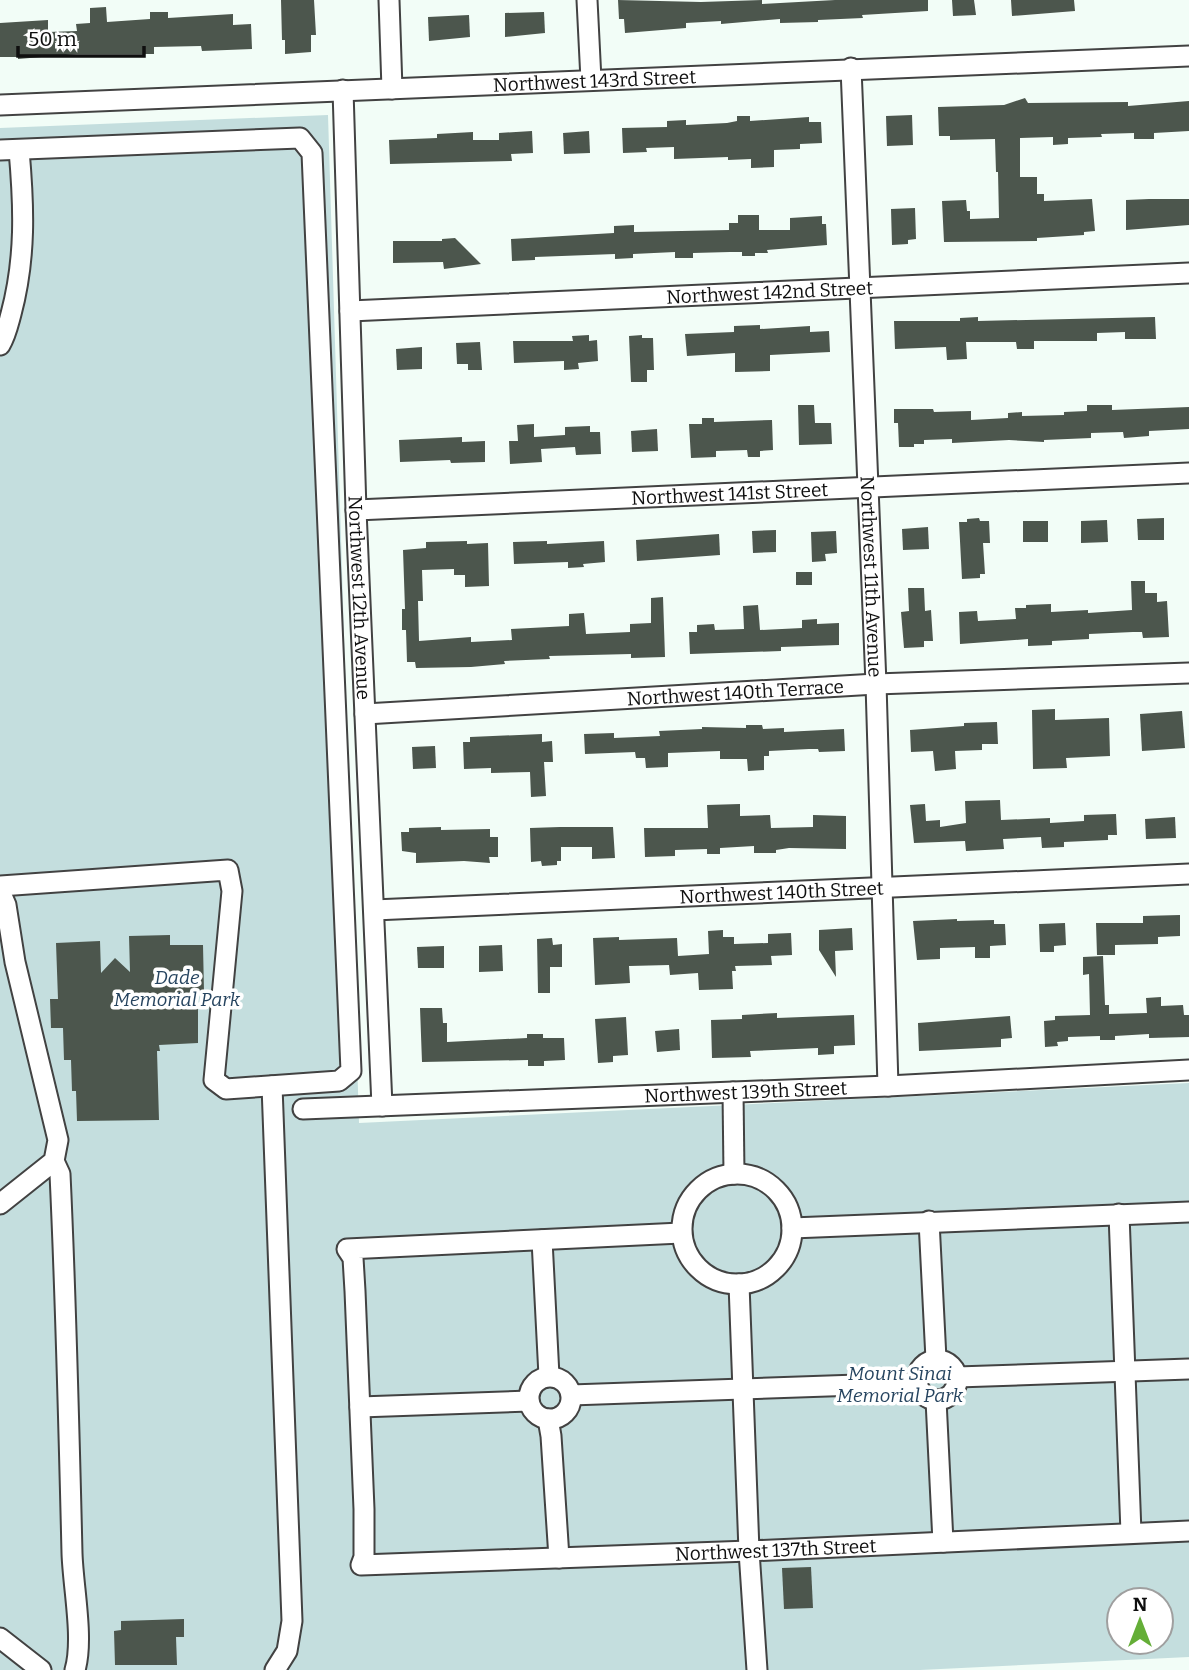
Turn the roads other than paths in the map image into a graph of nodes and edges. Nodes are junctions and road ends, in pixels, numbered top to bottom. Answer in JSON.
{"nodes":[{"id":1,"x":389,"y":0,"type":"edge"},
{"id":2,"x":587,"y":0,"type":"edge"},
{"id":3,"x":1189,"y":56,"type":"edge"},
{"id":4,"x":851,"y":68,"type":"junction"},
{"id":5,"x":591,"y":80,"type":"junction"},
{"id":6,"x":392,"y":89,"type":"junction"},
{"id":7,"x":343,"y":90,"type":"junction"},
{"id":8,"x":0,"y":105,"type":"edge"},
{"id":9,"x":10,"y":150,"type":"edge"},
{"id":10,"x":1189,"y":273,"type":"edge"},
{"id":11,"x":860,"y":287,"type":"junction"},
{"id":12,"x":350,"y":311,"type":"junction"},
{"id":13,"x":0,"y":345,"type":"edge"},
{"id":14,"x":1189,"y":473,"type":"edge"},
{"id":15,"x":868,"y":488,"type":"junction"},
{"id":16,"x":356,"y":510,"type":"junction"},
{"id":17,"x":1189,"y":673,"type":"edge"},
{"id":18,"x":876,"y":684,"type":"junction"},
{"id":19,"x":365,"y":714,"type":"junction"},
{"id":20,"x":1189,"y":874,"type":"edge"},
{"id":21,"x":882,"y":886,"type":"junction"},
{"id":22,"x":0,"y":888,"type":"edge"},
{"id":23,"x":374,"y":910,"type":"junction"},
{"id":24,"x":1189,"y":1070,"type":"edge"},
{"id":25,"x":272,"y":1086,"type":"junction"},
{"id":26,"x":888,"y":1086,"type":"junction"},
{"id":27,"x":733,"y":1092,"type":"junction"},
{"id":28,"x":383,"y":1105,"type":"junction"},
{"id":29,"x":303,"y":1110,"type":"dead end"},
{"id":30,"x":54,"y":1161,"type":"junction"},
{"id":31,"x":734,"y":1174,"type":"junction"},
{"id":32,"x":0,"y":1204,"type":"edge"},
{"id":33,"x":1189,"y":1212,"type":"edge"},
{"id":34,"x":1119,"y":1214,"type":"junction"},
{"id":35,"x":929,"y":1221,"type":"junction"},
{"id":36,"x":792,"y":1228,"type":"junction"},
{"id":37,"x":681,"y":1233,"type":"junction"},
{"id":38,"x":542,"y":1240,"type":"junction"},
{"id":39,"x":739,"y":1284,"type":"junction"},
{"id":40,"x":936,"y":1359,"type":"junction"},
{"id":41,"x":1189,"y":1369,"type":"edge"},
{"id":42,"x":1125,"y":1371,"type":"junction"},
{"id":43,"x":549,"y":1376,"type":"junction"},
{"id":44,"x":957,"y":1377,"type":"junction"},
{"id":45,"x":916,"y":1383,"type":"junction"},
{"id":46,"x":743,"y":1389,"type":"junction"},
{"id":47,"x":571,"y":1395,"type":"junction"},
{"id":48,"x":936,"y":1400,"type":"junction"},
{"id":49,"x":528,"y":1401,"type":"junction"},
{"id":50,"x":360,"y":1407,"type":"junction"},
{"id":51,"x":548,"y":1419,"type":"junction"},
{"id":52,"x":1189,"y":1531,"type":"edge"},
{"id":53,"x":1131,"y":1533,"type":"junction"},
{"id":54,"x":943,"y":1542,"type":"junction"},
{"id":55,"x":749,"y":1551,"type":"junction"},
{"id":56,"x":559,"y":1558,"type":"junction"},
{"id":57,"x":0,"y":1638,"type":"edge"},
{"id":58,"x":41,"y":1670,"type":"edge"},
{"id":59,"x":75,"y":1670,"type":"edge"},
{"id":60,"x":275,"y":1670,"type":"edge"},
{"id":61,"x":757,"y":1670,"type":"edge"}],
"edges":[{"from":1,"to":6,"type":"street"},
{"from":2,"to":5,"type":"street"},
{"from":3,"to":4,"type":"street","name":"Northwest 143rd Street"},
{"from":4,"to":5,"type":"street","name":"Northwest 143rd Street"},
{"from":4,"to":11,"type":"street","name":"Northwest 11th Avenue"},
{"from":5,"to":6,"type":"street","name":"Northwest 143rd Street"},
{"from":6,"to":7,"type":"street","name":"Northwest 143rd Street"},
{"from":7,"to":8,"type":"street","name":"Northwest 143rd Street"},
{"from":7,"to":12,"type":"street","name":"Northwest 12th Avenue"},
{"from":9,"to":13,"type":"street"},
{"from":9,"to":25,"type":"street"},
{"from":10,"to":11,"type":"street","name":"Northwest 142nd Street"},
{"from":11,"to":12,"type":"street","name":"Northwest 142nd Street"},
{"from":11,"to":15,"type":"street","name":"Northwest 11th Avenue"},
{"from":12,"to":16,"type":"street","name":"Northwest 12th Avenue"},
{"from":14,"to":15,"type":"street","name":"Northwest 141st Street"},
{"from":15,"to":16,"type":"street","name":"Northwest 141st Street"},
{"from":15,"to":18,"type":"street","name":"Northwest 11th Avenue"},
{"from":16,"to":19,"type":"street","name":"Northwest 12th Avenue"},
{"from":17,"to":18,"type":"street","name":"Northwest 140th Terrace"},
{"from":18,"to":19,"type":"street","name":"Northwest 140th Terrace"},
{"from":18,"to":21,"type":"street","name":"Northwest 11th Avenue"},
{"from":19,"to":23,"type":"street","name":"Northwest 12th Avenue"},
{"from":20,"to":21,"type":"street","name":"Northwest 140th Street"},
{"from":21,"to":23,"type":"street","name":"Northwest 140th Street"},
{"from":21,"to":26,"type":"street","name":"Northwest 11th Avenue"},
{"from":22,"to":25,"type":"street"},
{"from":22,"to":30,"type":"street"},
{"from":23,"to":28,"type":"street","name":"Northwest 12th Avenue"},
{"from":24,"to":26,"type":"street","name":"Northwest 139th Street"},
{"from":25,"to":60,"type":"street"},
{"from":26,"to":27,"type":"street","name":"Northwest 139th Street"},
{"from":27,"to":28,"type":"street","name":"Northwest 139th Street"},
{"from":27,"to":31,"type":"street"},
{"from":28,"to":29,"type":"street","name":"Northwest 139th Street"},
{"from":30,"to":32,"type":"street"},
{"from":30,"to":59,"type":"street"},
{"from":31,"to":36,"type":"street"},
{"from":31,"to":37,"type":"street"},
{"from":33,"to":34,"type":"street"},
{"from":34,"to":35,"type":"street"},
{"from":34,"to":42,"type":"street"},
{"from":35,"to":36,"type":"street"},
{"from":35,"to":40,"type":"street"},
{"from":36,"to":39,"type":"street"},
{"from":37,"to":38,"type":"street"},
{"from":37,"to":39,"type":"street"},
{"from":38,"to":43,"type":"street"},
{"from":38,"to":50,"type":"street"},
{"from":39,"to":46,"type":"street"},
{"from":40,"to":44,"type":"street"},
{"from":40,"to":45,"type":"street"},
{"from":41,"to":42,"type":"street"},
{"from":42,"to":44,"type":"street"},
{"from":42,"to":53,"type":"street"},
{"from":43,"to":47,"type":"street"},
{"from":43,"to":49,"type":"street"},
{"from":44,"to":48,"type":"street"},
{"from":45,"to":46,"type":"street"},
{"from":45,"to":48,"type":"street"},
{"from":46,"to":47,"type":"street"},
{"from":46,"to":55,"type":"street"},
{"from":47,"to":51,"type":"street"},
{"from":48,"to":54,"type":"street"},
{"from":49,"to":50,"type":"street"},
{"from":49,"to":51,"type":"street"},
{"from":50,"to":56,"type":"street","name":"Northwest 137th Street"},
{"from":51,"to":56,"type":"street"},
{"from":52,"to":53,"type":"street","name":"Northwest 137th Street"},
{"from":53,"to":54,"type":"street","name":"Northwest 137th Street"},
{"from":54,"to":55,"type":"street","name":"Northwest 137th Street"},
{"from":55,"to":56,"type":"street","name":"Northwest 137th Street"},
{"from":55,"to":61,"type":"street"},
{"from":57,"to":58,"type":"street"}]}
